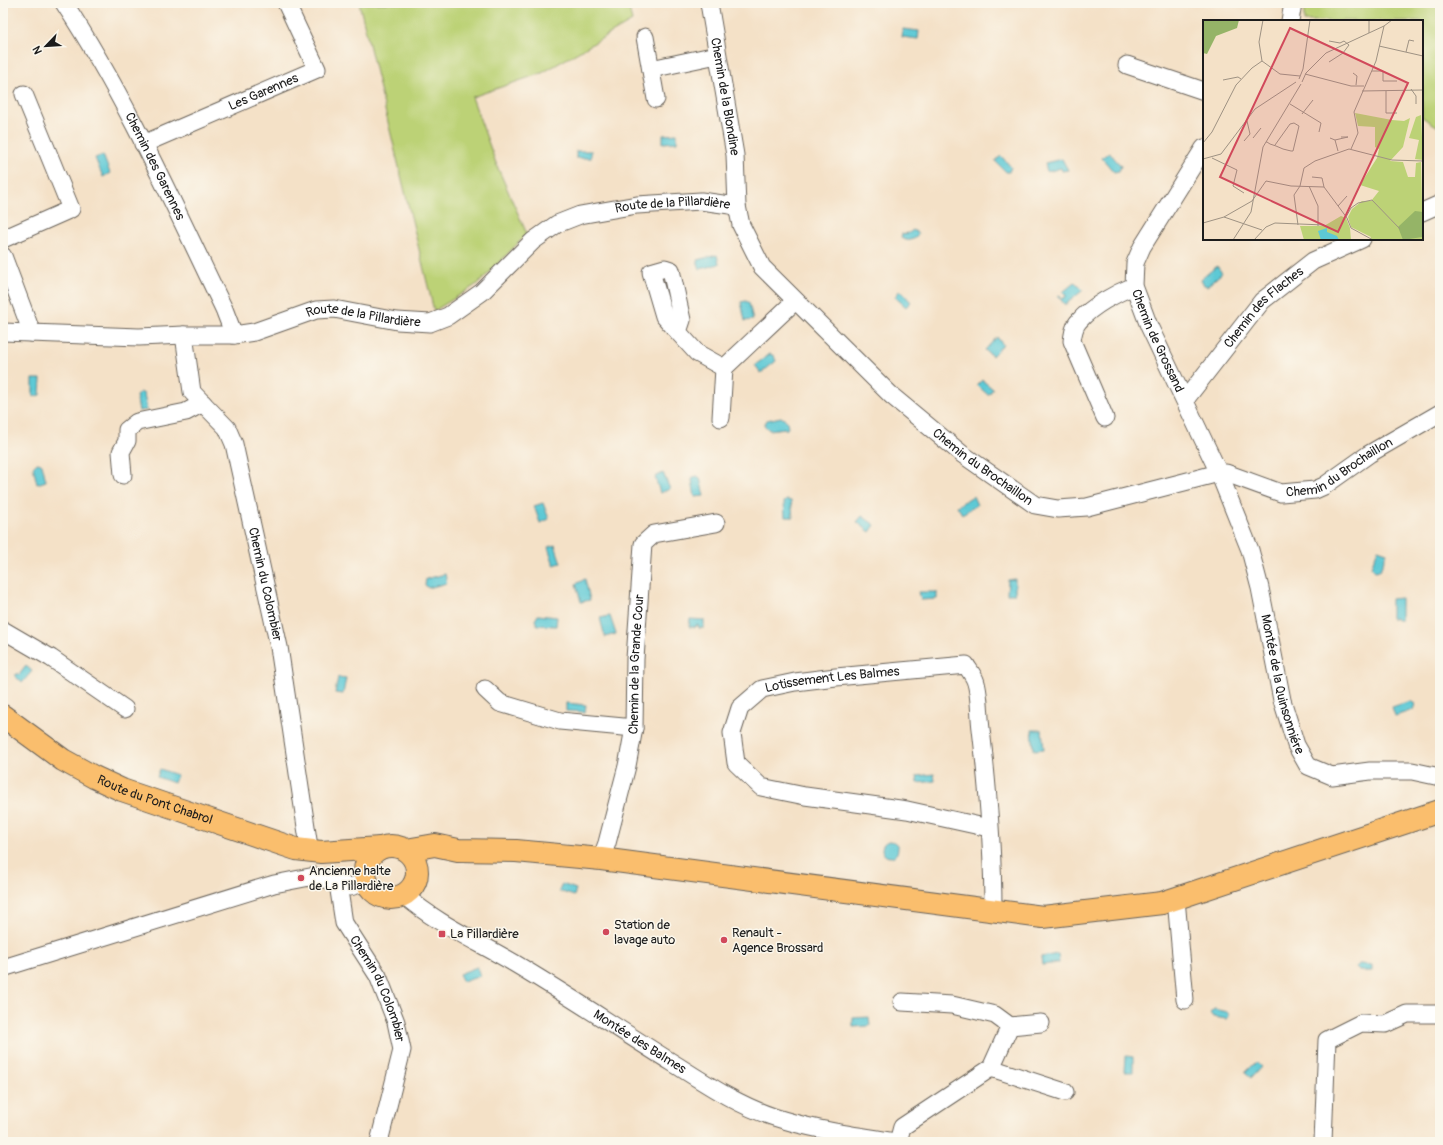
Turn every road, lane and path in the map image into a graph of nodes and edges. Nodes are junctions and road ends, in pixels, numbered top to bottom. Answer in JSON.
{"nodes":[{"id":1,"x":64,"y":3,"type":"edge"},
{"id":2,"x":286,"y":3,"type":"edge"},
{"id":3,"x":709,"y":3,"type":"edge"},
{"id":4,"x":1293,"y":3,"type":"edge"},
{"id":5,"x":1290,"y":20,"type":"edge"},
{"id":6,"x":645,"y":37,"type":"dead end"},
{"id":7,"x":717,"y":55,"type":"junction"},
{"id":8,"x":1126,"y":65,"type":"dead end"},
{"id":9,"x":651,"y":69,"type":"junction"},
{"id":10,"x":1203,"y":91,"type":"edge"},
{"id":11,"x":24,"y":94,"type":"dead end"},
{"id":12,"x":656,"y":99,"type":"dead end"},
{"id":13,"x":143,"y":144,"type":"junction"},
{"id":14,"x":1203,"y":150,"type":"edge"},
{"id":15,"x":737,"y":198,"type":"junction"},
{"id":16,"x":1440,"y":204,"type":"edge"},
{"id":17,"x":1423,"y":212,"type":"edge"},
{"id":18,"x":3,"y":239,"type":"edge"},
{"id":19,"x":1360,"y":240,"type":"edge"},
{"id":20,"x":3,"y":256,"type":"edge"},
{"id":21,"x":1134,"y":286,"type":"junction"},
{"id":22,"x":795,"y":301,"type":"junction"},
{"id":23,"x":3,"y":332,"type":"edge"},
{"id":24,"x":678,"y":332,"type":"dead end"},
{"id":25,"x":32,"y":333,"type":"junction"},
{"id":26,"x":184,"y":334,"type":"junction"},
{"id":27,"x":234,"y":335,"type":"junction"},
{"id":28,"x":724,"y":368,"type":"junction"},
{"id":29,"x":1185,"y":400,"type":"junction"},
{"id":30,"x":203,"y":403,"type":"junction"},
{"id":31,"x":1440,"y":413,"type":"edge"},
{"id":32,"x":721,"y":418,"type":"dead end"},
{"id":33,"x":1105,"y":418,"type":"dead end"},
{"id":34,"x":1219,"y":473,"type":"junction"},
{"id":35,"x":123,"y":474,"type":"dead end"},
{"id":36,"x":716,"y":523,"type":"dead end"},
{"id":37,"x":3,"y":630,"type":"edge"},
{"id":38,"x":485,"y":689,"type":"dead end"},
{"id":39,"x":125,"y":709,"type":"dead end"},
{"id":40,"x":3,"y":716,"type":"edge"},
{"id":41,"x":634,"y":728,"type":"junction"},
{"id":42,"x":1440,"y":776,"type":"edge"},
{"id":43,"x":1440,"y":811,"type":"edge"},
{"id":44,"x":989,"y":828,"type":"junction"},
{"id":45,"x":380,"y":848,"type":"junction"},
{"id":46,"x":406,"y":850,"type":"junction"},
{"id":47,"x":458,"y":850,"type":"junction"},
{"id":48,"x":314,"y":852,"type":"junction"},
{"id":49,"x":601,"y":859,"type":"junction"},
{"id":50,"x":418,"y":871,"type":"junction"},
{"id":51,"x":366,"y":878,"type":"junction"},
{"id":52,"x":338,"y":884,"type":"junction"},
{"id":53,"x":404,"y":895,"type":"junction"},
{"id":54,"x":1176,"y":899,"type":"junction"},
{"id":55,"x":994,"y":911,"type":"junction"},
{"id":56,"x":3,"y":968,"type":"edge"},
{"id":57,"x":1185,"y":1000,"type":"dead end"},
{"id":58,"x":902,"y":1002,"type":"dead end"},
{"id":59,"x":1440,"y":1014,"type":"edge"},
{"id":60,"x":1041,"y":1023,"type":"dead end"},
{"id":61,"x":1010,"y":1026,"type":"junction"},
{"id":62,"x":991,"y":1068,"type":"junction"},
{"id":63,"x":1065,"y":1092,"type":"dead end"},
{"id":64,"x":379,"y":1142,"type":"edge"},
{"id":65,"x":895,"y":1142,"type":"edge"},
{"id":66,"x":898,"y":1142,"type":"edge"},
{"id":67,"x":1323,"y":1142,"type":"edge"}],
"edges":[{"from":1,"to":13,"type":"street","name":"Chemin des Garennes"},
{"from":2,"to":13,"type":"street","name":"Les Garennes"},
{"from":3,"to":7,"type":"street","name":"Chemin de la Blondine"},
{"from":4,"to":5,"type":"street"},
{"from":6,"to":9,"type":"street"},
{"from":7,"to":9,"type":"street"},
{"from":7,"to":15,"type":"street","name":"Chemin de la Blondine"},
{"from":8,"to":10,"type":"street"},
{"from":9,"to":12,"type":"street"},
{"from":11,"to":18,"type":"street"},
{"from":13,"to":27,"type":"street","name":"Chemin des Garennes"},
{"from":14,"to":21,"type":"street","name":"Chemin de Grossand"},
{"from":15,"to":22,"type":"street","name":"Chemin du Brochaillon"},
{"from":15,"to":27,"type":"street","name":"Route de la Pillardière"},
{"from":16,"to":17,"type":"street"},
{"from":19,"to":29,"type":"street","name":"Chemin des Flaches"},
{"from":20,"to":25,"type":"street"},
{"from":21,"to":29,"type":"street","name":"Chemin de Grossand"},
{"from":21,"to":33,"type":"street"},
{"from":22,"to":28,"type":"street"},
{"from":22,"to":34,"type":"street","name":"Chemin du Brochaillon"},
{"from":23,"to":25,"type":"street","name":"Route de la Pillardière"},
{"from":24,"to":28,"type":"street"},
{"from":25,"to":26,"type":"street","name":"Route de la Pillardière"},
{"from":26,"to":27,"type":"street","name":"Route de la Pillardière"},
{"from":26,"to":30,"type":"street","name":"Chemin du Colombier"},
{"from":28,"to":32,"type":"street"},
{"from":29,"to":34,"type":"street","name":"Chemin de Grossand"},
{"from":30,"to":35,"type":"street"},
{"from":30,"to":48,"type":"street","name":"Chemin du Colombier"},
{"from":31,"to":34,"type":"street","name":"Chemin du Brochaillon"},
{"from":34,"to":42,"type":"street","name":"Montée de la Quinsonniére"},
{"from":36,"to":41,"type":"street","name":"Chemin de la Grande Cour"},
{"from":37,"to":39,"type":"street"},
{"from":38,"to":41,"type":"street"},
{"from":40,"to":48,"type":"main road","name":"Route du Pont Chabrol"},
{"from":41,"to":49,"type":"street","name":"Chemin de la Grande Cour"},
{"from":43,"to":54,"type":"main road"},
{"from":44,"to":44,"type":"street","name":"Lotissement Les Balmes"},
{"from":44,"to":55,"type":"street","name":"Lotissement Les Balmes"},
{"from":45,"to":46,"type":"main road"},
{"from":45,"to":48,"type":"main road","name":"Route du Pont Chabrol"},
{"from":45,"to":51,"type":"main road"},
{"from":46,"to":47,"type":"main road"},
{"from":46,"to":50,"type":"main road"},
{"from":47,"to":49,"type":"main road"},
{"from":47,"to":50,"type":"main road"},
{"from":48,"to":51,"type":"main road","name":"Route du Pont Chabrol"},
{"from":49,"to":55,"type":"main road"},
{"from":50,"to":53,"type":"main road"},
{"from":51,"to":52,"type":"street"},
{"from":51,"to":53,"type":"main road"},
{"from":52,"to":56,"type":"street"},
{"from":52,"to":64,"type":"street","name":"Chemin du Colombier"},
{"from":53,"to":65,"type":"street","name":"Montée des Balmes"},
{"from":54,"to":55,"type":"main road"},
{"from":54,"to":57,"type":"street"},
{"from":58,"to":61,"type":"street"},
{"from":59,"to":67,"type":"street"},
{"from":60,"to":61,"type":"street"},
{"from":61,"to":62,"type":"street"},
{"from":62,"to":63,"type":"street"},
{"from":62,"to":66,"type":"street"}]}
